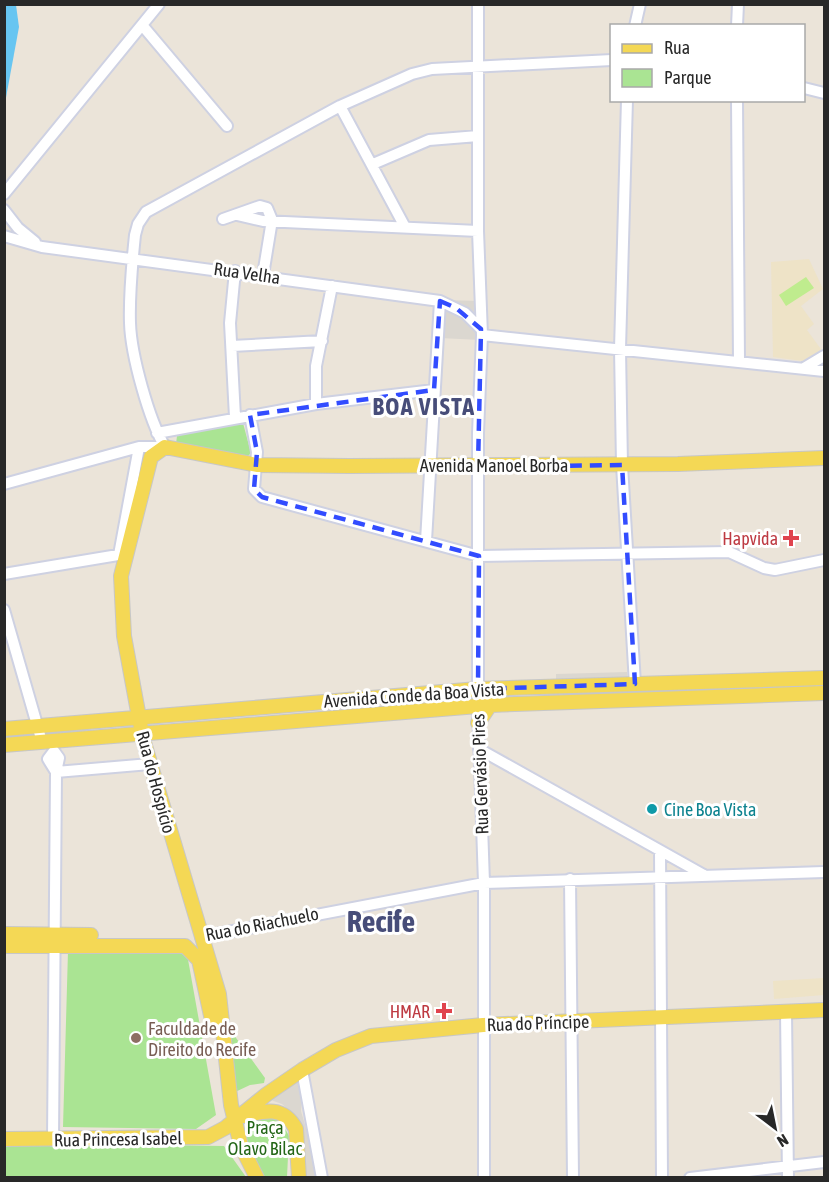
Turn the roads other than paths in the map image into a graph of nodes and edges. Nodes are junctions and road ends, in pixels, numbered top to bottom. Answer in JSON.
{"nodes":[{"id":1,"x":159,"y":4,"type":"edge"},
{"id":2,"x":478,"y":4,"type":"edge"},
{"id":3,"x":640,"y":4,"type":"edge"},
{"id":4,"x":738,"y":4,"type":"edge"},
{"id":5,"x":635,"y":24,"type":"edge"},
{"id":6,"x":737,"y":24,"type":"edge"},
{"id":7,"x":142,"y":25,"type":"junction"},
{"id":8,"x":610,"y":60,"type":"edge"},
{"id":9,"x":477,"y":66,"type":"junction"},
{"id":10,"x":805,"y":88,"type":"edge"},
{"id":11,"x":825,"y":93,"type":"edge"},
{"id":12,"x":627,"y":102,"type":"edge"},
{"id":13,"x":737,"y":102,"type":"edge"},
{"id":14,"x":340,"y":106,"type":"junction"},
{"id":15,"x":227,"y":126,"type":"dead end"},
{"id":16,"x":478,"y":136,"type":"junction"},
{"id":17,"x":373,"y":164,"type":"junction"},
{"id":18,"x":4,"y":194,"type":"edge"},
{"id":19,"x":4,"y":210,"type":"edge"},
{"id":20,"x":223,"y":219,"type":"dead end"},
{"id":21,"x":272,"y":220,"type":"junction"},
{"id":22,"x":405,"y":227,"type":"junction"},
{"id":23,"x":478,"y":231,"type":"junction"},
{"id":24,"x":4,"y":236,"type":"edge"},
{"id":25,"x":42,"y":247,"type":"junction"},
{"id":26,"x":133,"y":258,"type":"junction"},
{"id":27,"x":235,"y":271,"type":"junction"},
{"id":28,"x":263,"y":275,"type":"junction"},
{"id":29,"x":332,"y":286,"type":"junction"},
{"id":30,"x":440,"y":301,"type":"junction"},
{"id":31,"x":482,"y":332,"type":"junction"},
{"id":32,"x":322,"y":341,"type":"junction"},
{"id":33,"x":232,"y":346,"type":"junction"},
{"id":34,"x":620,"y":349,"type":"junction"},
{"id":35,"x":825,"y":356,"type":"edge"},
{"id":36,"x":739,"y":361,"type":"junction"},
{"id":37,"x":804,"y":368,"type":"junction"},
{"id":38,"x":825,"y":371,"type":"edge"},
{"id":39,"x":434,"y":390,"type":"junction"},
{"id":40,"x":316,"y":404,"type":"junction"},
{"id":41,"x":250,"y":415,"type":"junction"},
{"id":42,"x":235,"y":417,"type":"junction"},
{"id":43,"x":157,"y":433,"type":"junction"},
{"id":44,"x":139,"y":447,"type":"junction"},
{"id":45,"x":165,"y":447,"type":"junction"},
{"id":46,"x":825,"y":458,"type":"edge"},
{"id":47,"x":257,"y":465,"type":"junction"},
{"id":48,"x":430,"y":465,"type":"junction"},
{"id":49,"x":622,"y":465,"type":"junction"},
{"id":50,"x":478,"y":467,"type":"junction"},
{"id":51,"x":4,"y":484,"type":"edge"},
{"id":52,"x":426,"y":541,"type":"junction"},
{"id":53,"x":627,"y":553,"type":"junction"},
{"id":54,"x":122,"y":555,"type":"junction"},
{"id":55,"x":478,"y":556,"type":"junction"},
{"id":56,"x":825,"y":560,"type":"edge"},
{"id":57,"x":4,"y":574,"type":"edge"},
{"id":58,"x":4,"y":609,"type":"edge"},
{"id":59,"x":825,"y":678,"type":"edge"},
{"id":60,"x":635,"y":684,"type":"junction"},
{"id":61,"x":478,"y":689,"type":"junction"},
{"id":62,"x":825,"y":693,"type":"edge"},
{"id":63,"x":484,"y":706,"type":"junction"},
{"id":64,"x":139,"y":718,"type":"junction"},
{"id":65,"x":478,"y":723,"type":"joint"},
{"id":66,"x":37,"y":727,"type":"junction"},
{"id":67,"x":4,"y":729,"type":"edge"},
{"id":68,"x":142,"y":735,"type":"junction"},
{"id":69,"x":42,"y":742,"type":"junction"},
{"id":70,"x":4,"y":745,"type":"edge"},
{"id":71,"x":479,"y":749,"type":"junction"},
{"id":72,"x":150,"y":764,"type":"junction"},
{"id":73,"x":660,"y":851,"type":"junction"},
{"id":74,"x":825,"y":872,"type":"edge"},
{"id":75,"x":660,"y":876,"type":"junction"},
{"id":76,"x":707,"y":876,"type":"junction"},
{"id":77,"x":570,"y":879,"type":"junction"},
{"id":78,"x":484,"y":883,"type":"junction"},
{"id":79,"x":4,"y":934,"type":"edge"},
{"id":80,"x":201,"y":937,"type":"junction"},
{"id":81,"x":56,"y":940,"type":"junction"},
{"id":82,"x":4,"y":946,"type":"edge"},
{"id":83,"x":825,"y":1010,"type":"edge"},
{"id":84,"x":786,"y":1012,"type":"junction"},
{"id":85,"x":662,"y":1016,"type":"junction"},
{"id":86,"x":571,"y":1023,"type":"junction"},
{"id":87,"x":483,"y":1024,"type":"junction"},
{"id":88,"x":302,"y":1070,"type":"junction"},
{"id":89,"x":267,"y":1094,"type":"junction"},
{"id":90,"x":227,"y":1106,"type":"junction"},
{"id":91,"x":234,"y":1121,"type":"junction"},
{"id":92,"x":4,"y":1139,"type":"edge"},
{"id":93,"x":53,"y":1140,"type":"junction"},
{"id":94,"x":825,"y":1161,"type":"edge"},
{"id":95,"x":787,"y":1164,"type":"junction"},
{"id":96,"x":250,"y":1178,"type":"edge"},
{"id":97,"x":257,"y":1178,"type":"edge"},
{"id":98,"x":299,"y":1178,"type":"edge"},
{"id":99,"x":322,"y":1178,"type":"edge"},
{"id":100,"x":484,"y":1178,"type":"edge"},
{"id":101,"x":573,"y":1178,"type":"edge"},
{"id":102,"x":662,"y":1178,"type":"edge"},
{"id":103,"x":690,"y":1178,"type":"edge"},
{"id":104,"x":788,"y":1178,"type":"edge"}],
"edges":[{"from":1,"to":7,"type":"street"},
{"from":2,"to":9,"type":"street","name":"Rua Gervásio Pires"},
{"from":3,"to":5,"type":"street"},
{"from":4,"to":6,"type":"street"},
{"from":7,"to":15,"type":"street"},
{"from":7,"to":18,"type":"street"},
{"from":8,"to":9,"type":"street"},
{"from":9,"to":14,"type":"street"},
{"from":9,"to":16,"type":"street","name":"Rua Gervásio Pires"},
{"from":10,"to":11,"type":"street"},
{"from":12,"to":34,"type":"street"},
{"from":13,"to":36,"type":"street"},
{"from":14,"to":17,"type":"street"},
{"from":14,"to":26,"type":"street"},
{"from":16,"to":17,"type":"street"},
{"from":16,"to":23,"type":"street","name":"Rua Gervásio Pires"},
{"from":17,"to":22,"type":"street"},
{"from":19,"to":25,"type":"street"},
{"from":20,"to":21,"type":"street"},
{"from":21,"to":22,"type":"street"},
{"from":21,"to":28,"type":"street"},
{"from":22,"to":23,"type":"street"},
{"from":23,"to":31,"type":"street","name":"Rua Gervásio Pires"},
{"from":24,"to":25,"type":"street","name":"Rua Velha"},
{"from":25,"to":26,"type":"street","name":"Rua Velha"},
{"from":26,"to":27,"type":"street","name":"Rua Velha"},
{"from":26,"to":43,"type":"street"},
{"from":27,"to":28,"type":"street","name":"Rua Velha"},
{"from":27,"to":33,"type":"street"},
{"from":28,"to":29,"type":"street","name":"Rua Velha"},
{"from":29,"to":30,"type":"street","name":"Rua Velha"},
{"from":29,"to":32,"type":"street"},
{"from":30,"to":31,"type":"street","name":"Rua Velha"},
{"from":30,"to":39,"type":"street"},
{"from":31,"to":34,"type":"street"},
{"from":31,"to":50,"type":"street","name":"Rua Gervásio Pires"},
{"from":32,"to":33,"type":"street"},
{"from":32,"to":40,"type":"street"},
{"from":33,"to":42,"type":"street"},
{"from":34,"to":36,"type":"street"},
{"from":34,"to":49,"type":"street"},
{"from":35,"to":37,"type":"street"},
{"from":36,"to":37,"type":"street"},
{"from":37,"to":38,"type":"street"},
{"from":39,"to":40,"type":"street"},
{"from":39,"to":48,"type":"street"},
{"from":40,"to":41,"type":"street"},
{"from":41,"to":42,"type":"street"},
{"from":41,"to":47,"type":"street"},
{"from":42,"to":43,"type":"street"},
{"from":43,"to":45,"type":"street"},
{"from":44,"to":45,"type":"street"},
{"from":44,"to":51,"type":"street"},
{"from":44,"to":54,"type":"street","name":"Rua do Hospício"},
{"from":45,"to":47,"type":"main road","name":"Avenida Manoel Borba"},
{"from":45,"to":54,"type":"main road","name":"Rua do Hospício"},
{"from":46,"to":49,"type":"main road","name":"Avenida Manoel Borba"},
{"from":47,"to":48,"type":"main road","name":"Avenida Manoel Borba"},
{"from":47,"to":52,"type":"street"},
{"from":48,"to":50,"type":"main road","name":"Avenida Manoel Borba"},
{"from":48,"to":52,"type":"street"},
{"from":49,"to":50,"type":"main road","name":"Avenida Manoel Borba"},
{"from":49,"to":53,"type":"street"},
{"from":50,"to":55,"type":"street","name":"Rua Gervásio Pires"},
{"from":52,"to":55,"type":"street"},
{"from":53,"to":55,"type":"street"},
{"from":53,"to":56,"type":"street"},
{"from":53,"to":60,"type":"street"},
{"from":54,"to":57,"type":"street"},
{"from":54,"to":64,"type":"main road","name":"Rua do Hospício"},
{"from":55,"to":61,"type":"street","name":"Rua Gervásio Pires"},
{"from":58,"to":66,"type":"street"},
{"from":59,"to":60,"type":"main road","name":"Avenida Conde da Boa Vista"},
{"from":60,"to":61,"type":"main road","name":"Avenida Conde da Boa Vista"},
{"from":61,"to":63,"type":"street","name":"Rua Gervásio Pires"},
{"from":61,"to":64,"type":"main road","name":"Avenida Conde da Boa Vista"},
{"from":62,"to":63,"type":"main road","name":"Avenida Conde da Boa Vista"},
{"from":63,"to":65,"type":"main road"},
{"from":63,"to":68,"type":"main road","name":"Avenida Conde da Boa Vista"},
{"from":64,"to":66,"type":"main road","name":"Avenida Conde da Boa Vista"},
{"from":64,"to":68,"type":"main road","name":"Rua do Hospício"},
{"from":65,"to":71,"type":"street","name":"Rua Gervásio Pires"},
{"from":66,"to":67,"type":"main road","name":"Avenida Conde da Boa Vista"},
{"from":66,"to":69,"type":"street"},
{"from":68,"to":69,"type":"main road","name":"Avenida Conde da Boa Vista"},
{"from":68,"to":72,"type":"main road","name":"Rua do Hospício"},
{"from":69,"to":70,"type":"main road","name":"Avenida Conde da Boa Vista"},
{"from":71,"to":73,"type":"street"},
{"from":71,"to":78,"type":"street","name":"Rua Gervásio Pires"},
{"from":72,"to":80,"type":"main road","name":"Rua do Hospício"},
{"from":72,"to":81,"type":"street"},
{"from":73,"to":75,"type":"street"},
{"from":73,"to":76,"type":"street"},
{"from":74,"to":76,"type":"street","name":"Rua do Riachuelo"},
{"from":75,"to":76,"type":"street","name":"Rua do Riachuelo"},
{"from":75,"to":77,"type":"street","name":"Rua do Riachuelo"},
{"from":75,"to":85,"type":"street"},
{"from":77,"to":78,"type":"street","name":"Rua do Riachuelo"},
{"from":77,"to":86,"type":"street"},
{"from":78,"to":80,"type":"street","name":"Rua do Riachuelo"},
{"from":78,"to":87,"type":"street","name":"Rua Gervásio Pires"},
{"from":79,"to":81,"type":"main road","name":"Rua do Riachuelo"},
{"from":80,"to":81,"type":"main road","name":"Rua do Riachuelo"},
{"from":80,"to":90,"type":"main road","name":"Rua do Hospício"},
{"from":81,"to":82,"type":"main road","name":"Rua do Riachuelo"},
{"from":81,"to":90,"type":"main road","name":"Rua do Riachuelo"},
{"from":81,"to":93,"type":"street"},
{"from":83,"to":84,"type":"main road","name":"Rua do Príncipe"},
{"from":84,"to":85,"type":"main road","name":"Rua do Príncipe"},
{"from":84,"to":95,"type":"street"},
{"from":85,"to":86,"type":"main road","name":"Rua do Príncipe"},
{"from":85,"to":102,"type":"street"},
{"from":86,"to":87,"type":"main road","name":"Rua do Príncipe"},
{"from":86,"to":101,"type":"street"},
{"from":87,"to":88,"type":"main road","name":"Rua do Príncipe"},
{"from":87,"to":100,"type":"street","name":"Rua Gervásio Pires"},
{"from":88,"to":89,"type":"main road","name":"Rua do Príncipe"},
{"from":88,"to":99,"type":"street"},
{"from":89,"to":90,"type":"main road"},
{"from":89,"to":91,"type":"main road"},
{"from":90,"to":91,"type":"main road"},
{"from":91,"to":93,"type":"main road","name":"Rua Princesa Isabel"},
{"from":91,"to":96,"type":"main road"},
{"from":91,"to":97,"type":"main road"},
{"from":91,"to":98,"type":"main road"},
{"from":92,"to":93,"type":"main road","name":"Rua Princesa Isabel"},
{"from":94,"to":95,"type":"street"},
{"from":95,"to":103,"type":"street"},
{"from":95,"to":104,"type":"street"}]}
